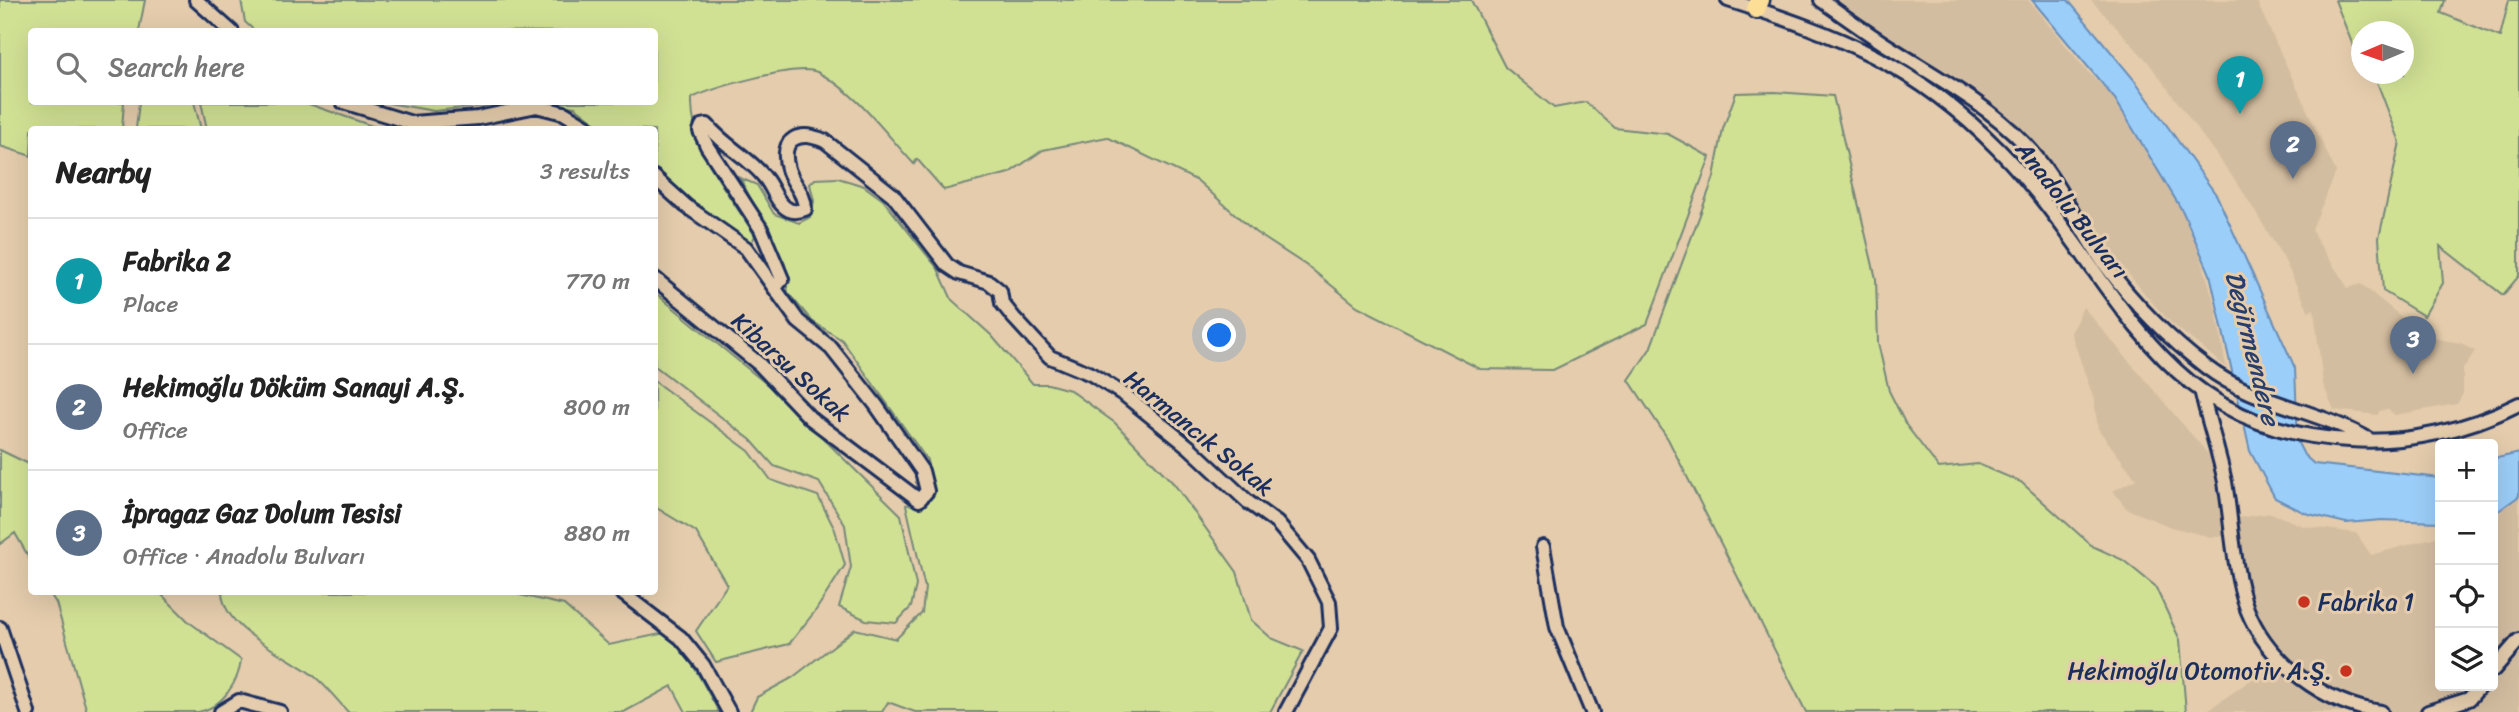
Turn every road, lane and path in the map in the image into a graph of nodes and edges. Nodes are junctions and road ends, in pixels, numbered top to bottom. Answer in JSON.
{"nodes":[{"id":1,"x":195,"y":0,"type":"edge"},
{"id":2,"x":1728,"y":0,"type":"edge"},
{"id":3,"x":1821,"y":0,"type":"edge"},
{"id":4,"x":1758,"y":4,"type":"edge"},
{"id":5,"x":227,"y":28,"type":"edge"},
{"id":6,"x":353,"y":105,"type":"edge"},
{"id":7,"x":585,"y":126,"type":"edge"},
{"id":8,"x":658,"y":181,"type":"edge"},
{"id":9,"x":658,"y":281,"type":"edge"},
{"id":10,"x":775,"y":288,"type":"junction"},
{"id":11,"x":2202,"y":394,"type":"junction"},
{"id":12,"x":2519,"y":404,"type":"edge"},
{"id":13,"x":2374,"y":442,"type":"junction"},
{"id":14,"x":1544,"y":547,"type":"dead end"},
{"id":15,"x":625,"y":595,"type":"edge"},
{"id":16,"x":0,"y":628,"type":"edge"},
{"id":17,"x":2519,"y":640,"type":"edge"},
{"id":18,"x":2498,"y":664,"type":"edge"},
{"id":19,"x":2476,"y":691,"type":"edge"},
{"id":20,"x":28,"y":712,"type":"edge"},
{"id":21,"x":221,"y":712,"type":"edge"},
{"id":22,"x":280,"y":712,"type":"edge"},
{"id":23,"x":729,"y":712,"type":"edge"},
{"id":24,"x":1286,"y":712,"type":"edge"},
{"id":25,"x":1592,"y":712,"type":"edge"},
{"id":26,"x":2381,"y":712,"type":"edge"},
{"id":27,"x":2428,"y":712,"type":"edge"}],
"edges":[{"from":1,"to":5,"type":"street"},
{"from":2,"to":4,"type":"street","name":"Anadolu Bulvarı"},
{"from":3,"to":13,"type":"street","name":"Anadolu Bulvarı"},
{"from":4,"to":11,"type":"street","name":"Anadolu Bulvarı"},
{"from":6,"to":7,"type":"street"},
{"from":8,"to":10,"type":"street"},
{"from":9,"to":10,"type":"street","name":"Kibarsu Sokak"},
{"from":10,"to":24,"type":"street","name":"Harmancık Sokak"},
{"from":11,"to":13,"type":"street","name":"Anadolu Bulvarı"},
{"from":11,"to":26,"type":"street"},
{"from":12,"to":13,"type":"street","name":"Anadolu Bulvarı"},
{"from":14,"to":25,"type":"street"},
{"from":15,"to":23,"type":"street"},
{"from":16,"to":20,"type":"street"},
{"from":17,"to":18,"type":"street"},
{"from":19,"to":27,"type":"street"},
{"from":21,"to":22,"type":"street"}]}
